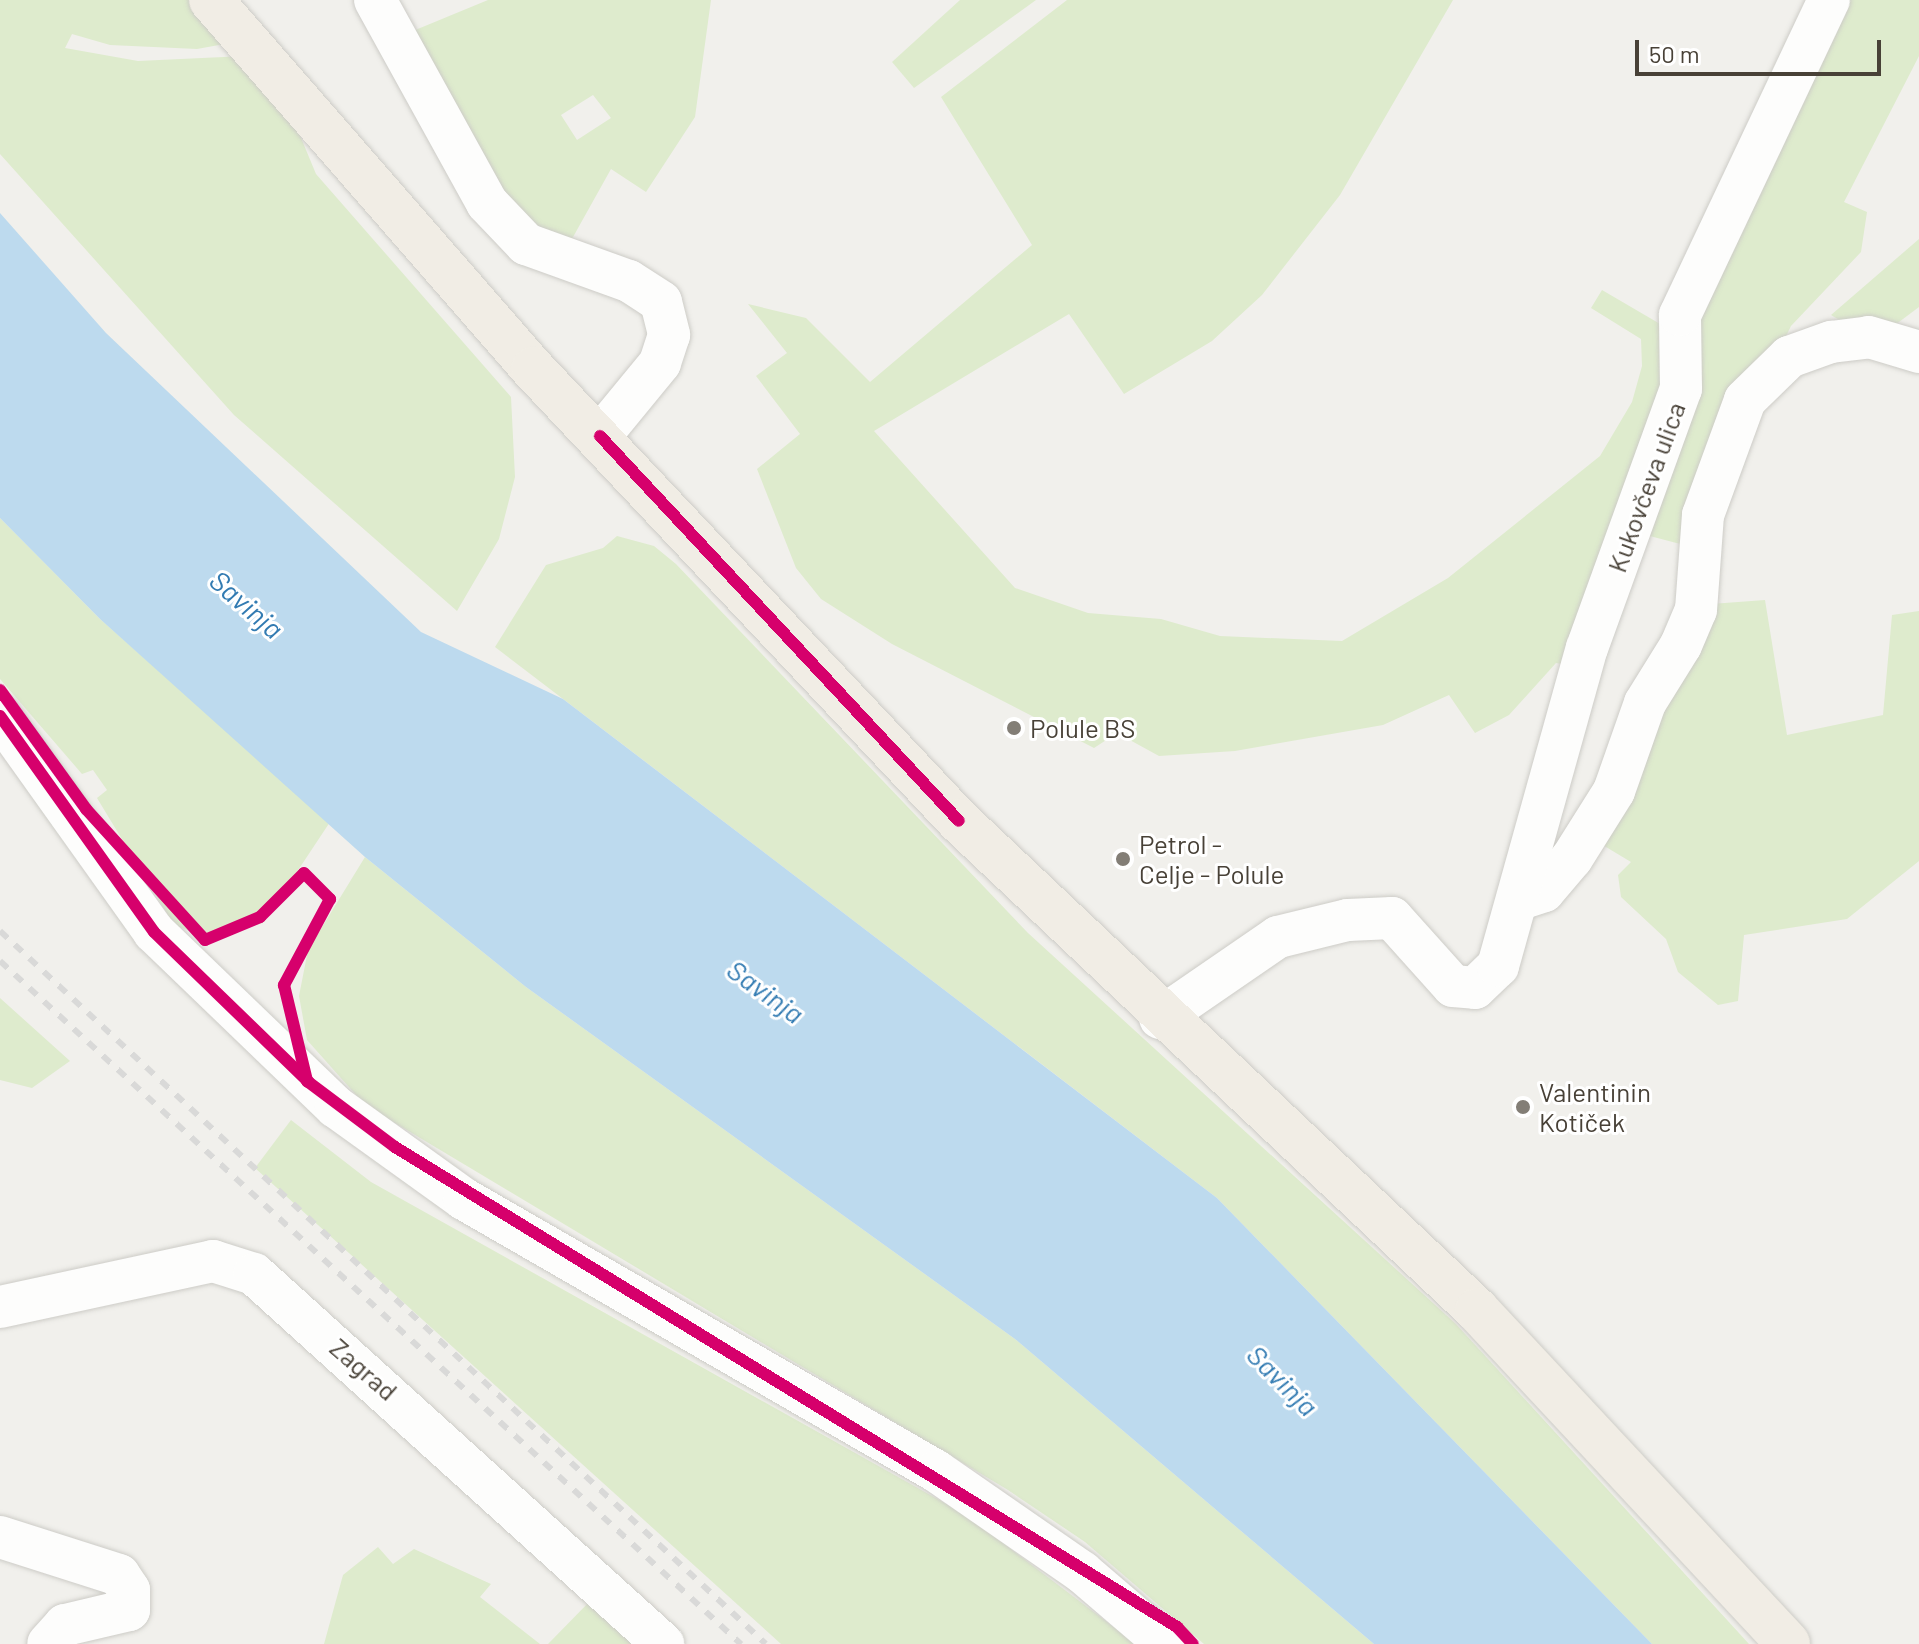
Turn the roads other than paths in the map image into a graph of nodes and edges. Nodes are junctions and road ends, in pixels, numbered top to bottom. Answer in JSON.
{"nodes":[{"id":1,"x":211,"y":0,"type":"edge"},
{"id":2,"x":375,"y":0,"type":"edge"},
{"id":3,"x":1829,"y":0,"type":"edge"},
{"id":4,"x":1919,"y":352,"type":"edge"},
{"id":5,"x":600,"y":436,"type":"junction"},
{"id":6,"x":0,"y":716,"type":"edge"},
{"id":7,"x":1520,"y":899,"type":"junction"},
{"id":8,"x":1160,"y":1018,"type":"junction"},
{"id":9,"x":0,"y":1307,"type":"edge"},
{"id":10,"x":0,"y":1537,"type":"edge"},
{"id":11,"x":48,"y":1644,"type":"edge"},
{"id":12,"x":663,"y":1644,"type":"edge"},
{"id":13,"x":1166,"y":1644,"type":"edge"},
{"id":14,"x":1788,"y":1644,"type":"edge"}],
"edges":[{"from":1,"to":5,"type":"main road"},
{"from":2,"to":5,"type":"street"},
{"from":3,"to":7,"type":"street","name":"Kukovčeva ulica"},
{"from":4,"to":7,"type":"street"},
{"from":5,"to":8,"type":"main road"},
{"from":6,"to":13,"type":"street"},
{"from":7,"to":8,"type":"street","name":"Kukovčeva ulica"},
{"from":8,"to":14,"type":"main road"},
{"from":9,"to":12,"type":"street","name":"Zagrad"},
{"from":10,"to":11,"type":"street"}]}
